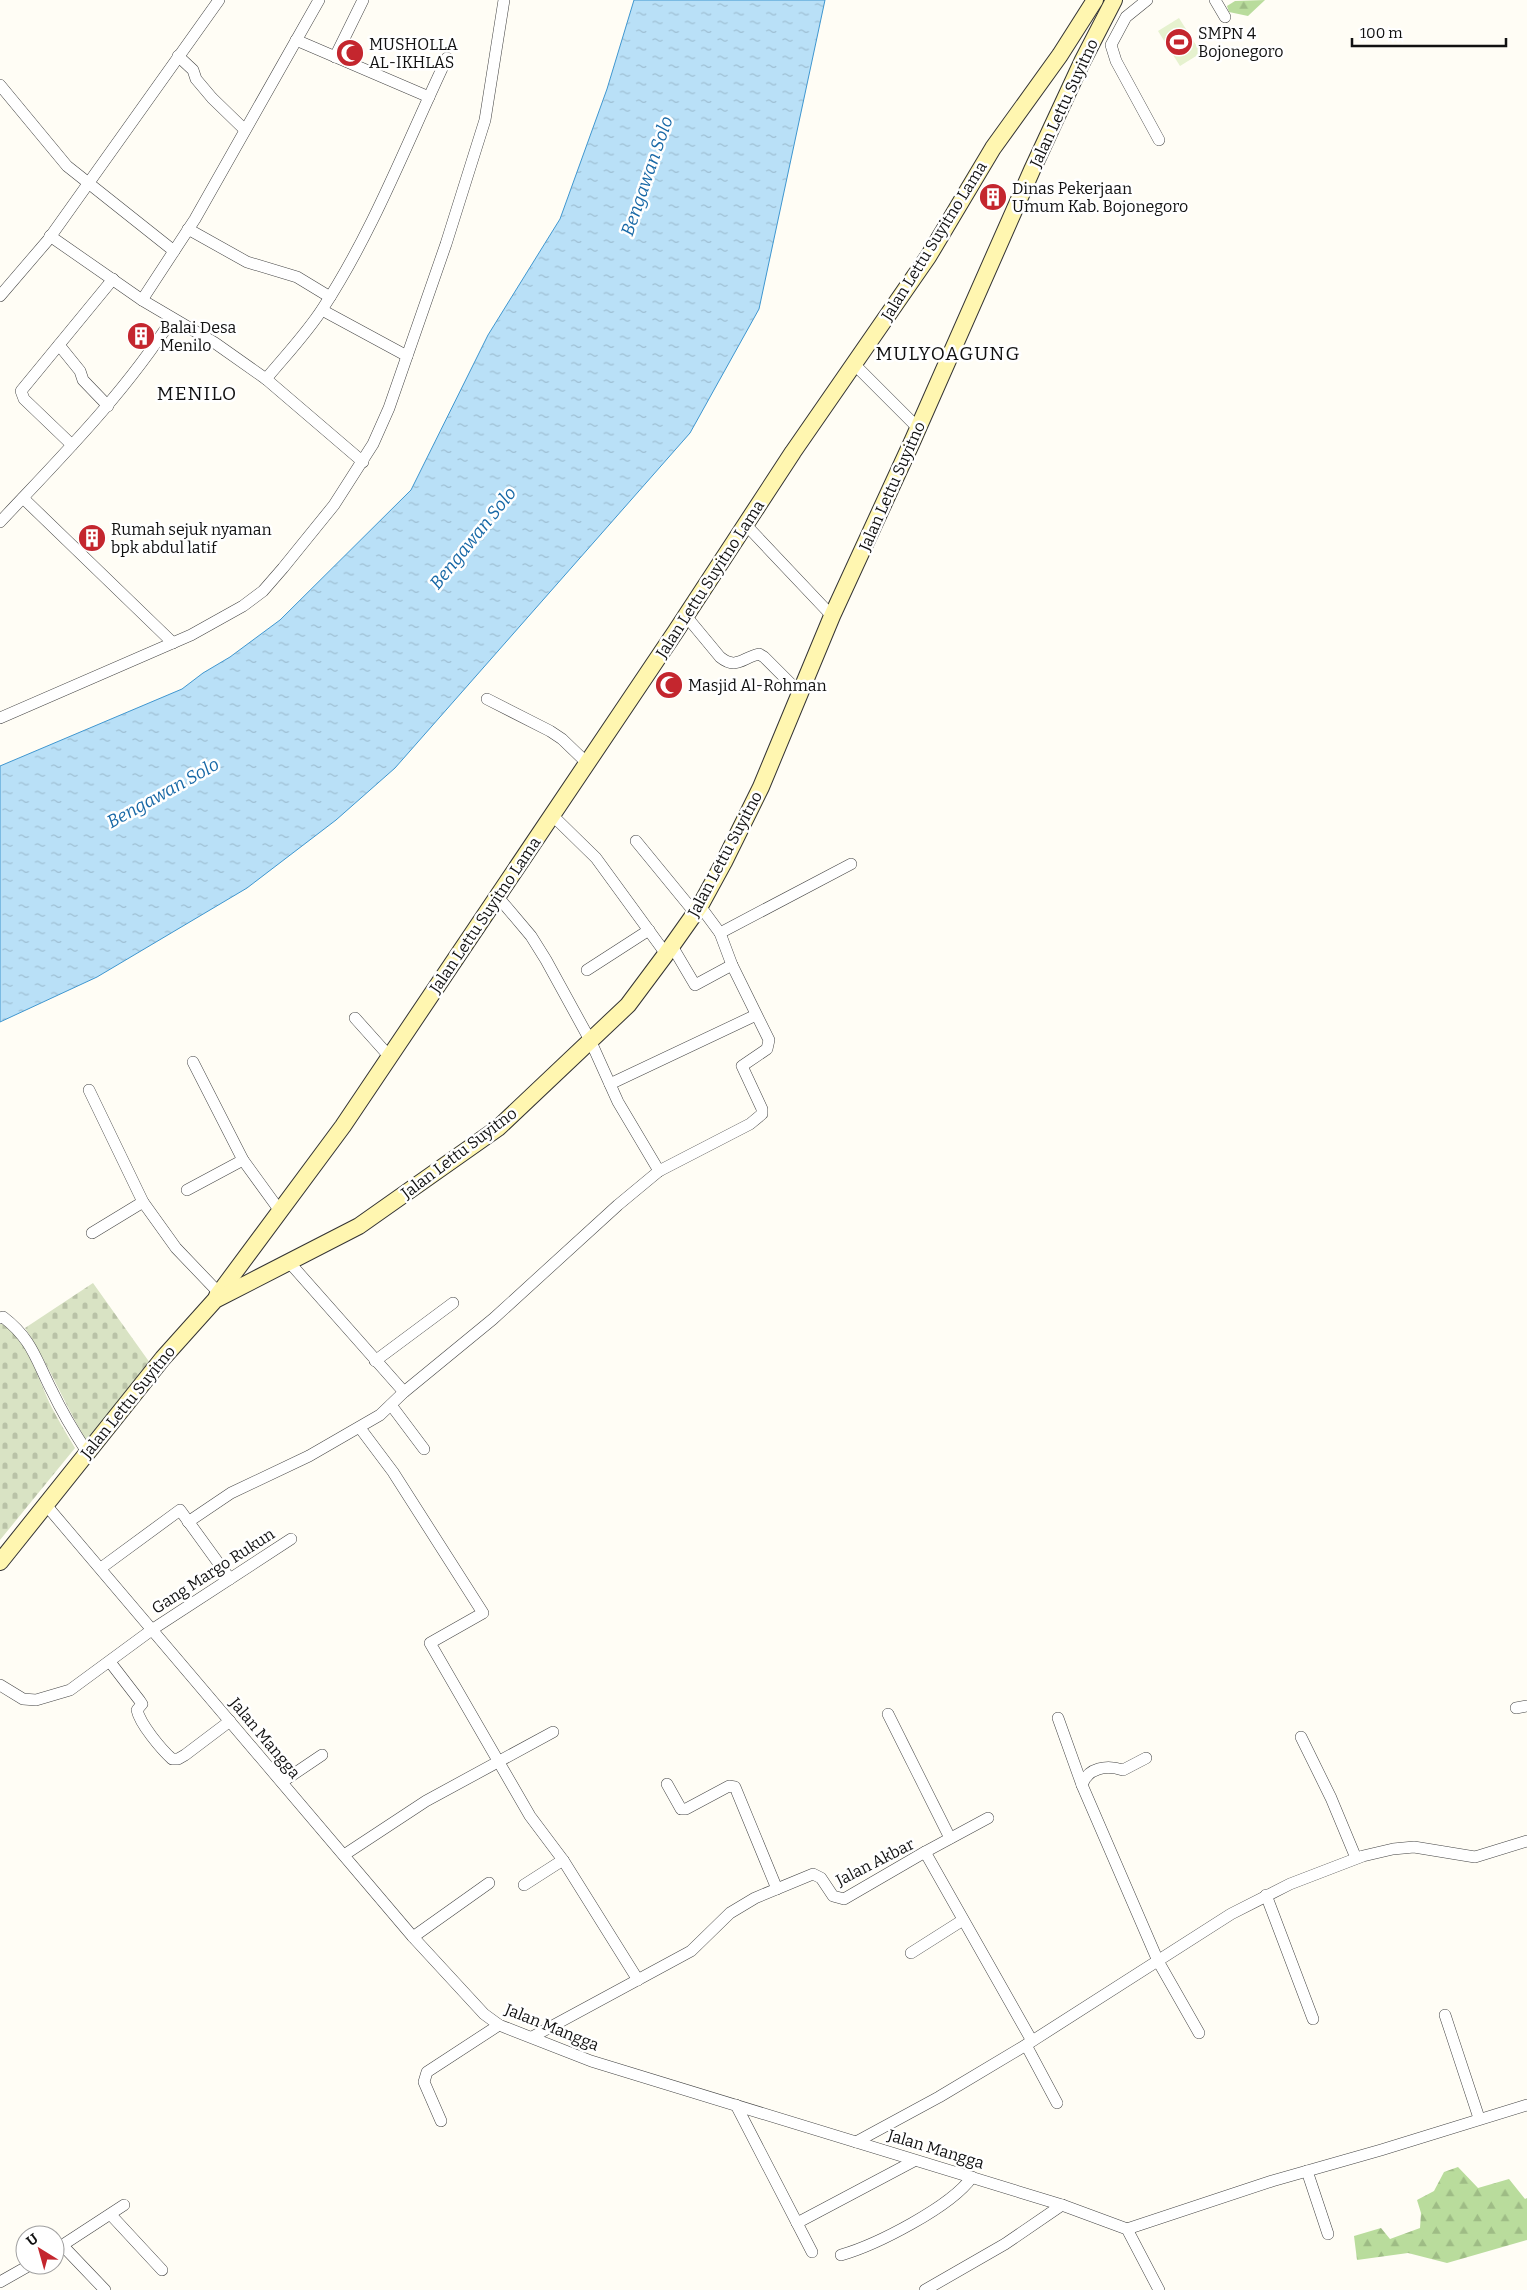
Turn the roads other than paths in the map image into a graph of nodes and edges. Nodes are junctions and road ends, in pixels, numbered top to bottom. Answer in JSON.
{"nodes":[{"id":1,"x":218,"y":0,"type":"edge"},
{"id":2,"x":319,"y":0,"type":"edge"},
{"id":3,"x":363,"y":0,"type":"edge"},
{"id":4,"x":504,"y":0,"type":"edge"},
{"id":5,"x":1095,"y":0,"type":"edge"},
{"id":6,"x":1114,"y":0,"type":"edge"},
{"id":7,"x":1147,"y":0,"type":"edge"},
{"id":8,"x":1215,"y":0,"type":"edge"},
{"id":9,"x":1225,"y":16,"type":"dead end"},
{"id":10,"x":296,"y":40,"type":"junction"},
{"id":11,"x":1060,"y":55,"type":"junction"},
{"id":12,"x":178,"y":56,"type":"junction"},
{"id":13,"x":335,"y":57,"type":"junction"},
{"id":14,"x":447,"y":58,"type":"dead end"},
{"id":15,"x":1082,"y":62,"type":"junction"},
{"id":16,"x":0,"y":85,"type":"edge"},
{"id":17,"x":429,"y":97,"type":"junction"},
{"id":18,"x":244,"y":130,"type":"junction"},
{"id":19,"x":1159,"y":140,"type":"dead end"},
{"id":20,"x":87,"y":183,"type":"junction"},
{"id":21,"x":188,"y":229,"type":"junction"},
{"id":22,"x":50,"y":236,"type":"junction"},
{"id":23,"x":174,"y":251,"type":"junction"},
{"id":24,"x":112,"y":280,"type":"junction"},
{"id":25,"x":0,"y":296,"type":"edge"},
{"id":26,"x":330,"y":297,"type":"junction"},
{"id":27,"x":142,"y":300,"type":"junction"},
{"id":28,"x":322,"y":310,"type":"junction"},
{"id":29,"x":172,"y":319,"type":"junction"},
{"id":30,"x":58,"y":345,"type":"junction"},
{"id":31,"x":407,"y":356,"type":"junction"},
{"id":32,"x":854,"y":364,"type":"junction"},
{"id":33,"x":266,"y":379,"type":"junction"},
{"id":34,"x":108,"y":406,"type":"junction"},
{"id":35,"x":918,"y":428,"type":"junction"},
{"id":36,"x":72,"y":445,"type":"junction"},
{"id":37,"x":363,"y":462,"type":"junction"},
{"id":38,"x":23,"y":498,"type":"junction"},
{"id":39,"x":0,"y":522,"type":"edge"},
{"id":40,"x":746,"y":525,"type":"junction"},
{"id":41,"x":686,"y":616,"type":"junction"},
{"id":42,"x":832,"y":616,"type":"junction"},
{"id":43,"x":173,"y":643,"type":"junction"},
{"id":44,"x":801,"y":694,"type":"junction"},
{"id":45,"x":487,"y":699,"type":"dead end"},
{"id":46,"x":0,"y":718,"type":"edge"},
{"id":47,"x":587,"y":763,"type":"junction"},
{"id":48,"x":552,"y":815,"type":"junction"},
{"id":49,"x":636,"y":841,"type":"dead end"},
{"id":50,"x":851,"y":864,"type":"dead end"},
{"id":51,"x":498,"y":897,"type":"junction"},
{"id":52,"x":697,"y":910,"type":"junction"},
{"id":53,"x":649,"y":930,"type":"junction"},
{"id":54,"x":720,"y":933,"type":"junction"},
{"id":55,"x":669,"y":950,"type":"junction"},
{"id":56,"x":732,"y":965,"type":"junction"},
{"id":57,"x":587,"y":970,"type":"dead end"},
{"id":58,"x":756,"y":1016,"type":"junction"},
{"id":59,"x":355,"y":1018,"type":"dead end"},
{"id":60,"x":591,"y":1042,"type":"junction"},
{"id":61,"x":389,"y":1056,"type":"junction"},
{"id":62,"x":193,"y":1062,"type":"dead end"},
{"id":63,"x":610,"y":1084,"type":"junction"},
{"id":64,"x":89,"y":1090,"type":"dead end"},
{"id":65,"x":243,"y":1160,"type":"junction"},
{"id":66,"x":659,"y":1170,"type":"junction"},
{"id":67,"x":187,"y":1190,"type":"dead end"},
{"id":68,"x":143,"y":1202,"type":"junction"},
{"id":69,"x":280,"y":1210,"type":"junction"},
{"id":70,"x":92,"y":1233,"type":"dead end"},
{"id":71,"x":246,"y":1256,"type":"junction"},
{"id":72,"x":289,"y":1262,"type":"junction"},
{"id":73,"x":260,"y":1276,"type":"junction"},
{"id":74,"x":217,"y":1297,"type":"junction"},
{"id":75,"x":453,"y":1304,"type":"dead end"},
{"id":76,"x":0,"y":1318,"type":"edge"},
{"id":77,"x":375,"y":1361,"type":"junction"},
{"id":78,"x":404,"y":1392,"type":"junction"},
{"id":79,"x":392,"y":1405,"type":"junction"},
{"id":80,"x":360,"y":1428,"type":"junction"},
{"id":81,"x":424,"y":1449,"type":"dead end"},
{"id":82,"x":87,"y":1452,"type":"junction"},
{"id":83,"x":46,"y":1505,"type":"junction"},
{"id":84,"x":188,"y":1522,"type":"junction"},
{"id":85,"x":291,"y":1540,"type":"dead end"},
{"id":86,"x":0,"y":1562,"type":"edge"},
{"id":87,"x":101,"y":1568,"type":"junction"},
{"id":88,"x":230,"y":1579,"type":"junction"},
{"id":89,"x":153,"y":1630,"type":"junction"},
{"id":90,"x":110,"y":1662,"type":"junction"},
{"id":91,"x":0,"y":1685,"type":"edge"},
{"id":92,"x":888,"y":1714,"type":"dead end"},
{"id":93,"x":1058,"y":1718,"type":"dead end"},
{"id":94,"x":230,"y":1721,"type":"junction"},
{"id":95,"x":553,"y":1732,"type":"dead end"},
{"id":96,"x":1301,"y":1737,"type":"dead end"},
{"id":97,"x":322,"y":1755,"type":"dead end"},
{"id":98,"x":1146,"y":1758,"type":"dead end"},
{"id":99,"x":498,"y":1763,"type":"junction"},
{"id":100,"x":282,"y":1782,"type":"junction"},
{"id":101,"x":667,"y":1784,"type":"dead end"},
{"id":102,"x":1082,"y":1785,"type":"junction"},
{"id":103,"x":988,"y":1818,"type":"dead end"},
{"id":104,"x":950,"y":1838,"type":"junction"},
{"id":105,"x":1527,"y":1842,"type":"edge"},
{"id":106,"x":925,"y":1852,"type":"junction"},
{"id":107,"x":344,"y":1855,"type":"junction"},
{"id":108,"x":1356,"y":1858,"type":"junction"},
{"id":109,"x":564,"y":1860,"type":"junction"},
{"id":110,"x":489,"y":1883,"type":"dead end"},
{"id":111,"x":524,"y":1885,"type":"dead end"},
{"id":112,"x":777,"y":1889,"type":"junction"},
{"id":113,"x":1266,"y":1895,"type":"junction"},
{"id":114,"x":964,"y":1920,"type":"junction"},
{"id":115,"x":413,"y":1937,"type":"junction"},
{"id":116,"x":911,"y":1953,"type":"dead end"},
{"id":117,"x":1158,"y":1961,"type":"junction"},
{"id":118,"x":638,"y":1980,"type":"junction"},
{"id":119,"x":1445,"y":2016,"type":"dead end"},
{"id":120,"x":1313,"y":2019,"type":"dead end"},
{"id":121,"x":499,"y":2026,"type":"junction"},
{"id":122,"x":1199,"y":2033,"type":"dead end"},
{"id":123,"x":532,"y":2037,"type":"junction"},
{"id":124,"x":1029,"y":2043,"type":"junction"},
{"id":125,"x":1057,"y":2103,"type":"dead end"},
{"id":126,"x":1527,"y":2104,"type":"edge"},
{"id":127,"x":736,"y":2105,"type":"junction"},
{"id":128,"x":1479,"y":2118,"type":"junction"},
{"id":129,"x":441,"y":2121,"type":"dead end"},
{"id":130,"x":856,"y":2142,"type":"junction"},
{"id":131,"x":914,"y":2161,"type":"junction"},
{"id":132,"x":1308,"y":2171,"type":"junction"},
{"id":133,"x":972,"y":2177,"type":"junction"},
{"id":134,"x":124,"y":2205,"type":"dead end"},
{"id":135,"x":1062,"y":2205,"type":"junction"},
{"id":136,"x":111,"y":2215,"type":"junction"},
{"id":137,"x":797,"y":2223,"type":"junction"},
{"id":138,"x":1127,"y":2230,"type":"junction"},
{"id":139,"x":1328,"y":2234,"type":"dead end"},
{"id":140,"x":65,"y":2244,"type":"edge"},
{"id":141,"x":812,"y":2252,"type":"dead end"},
{"id":142,"x":65,"y":2253,"type":"edge"},
{"id":143,"x":841,"y":2255,"type":"dead end"},
{"id":144,"x":162,"y":2270,"type":"dead end"},
{"id":145,"x":15,"y":2274,"type":"edge"},
{"id":146,"x":0,"y":2282,"type":"edge"},
{"id":147,"x":105,"y":2290,"type":"edge"},
{"id":148,"x":925,"y":2290,"type":"edge"},
{"id":149,"x":1159,"y":2290,"type":"edge"}],
"edges":[{"from":1,"to":12,"type":"street"},
{"from":2,"to":10,"type":"street"},
{"from":3,"to":13,"type":"street"},
{"from":4,"to":31,"type":"street"},
{"from":5,"to":11,"type":"main road","name":"Jalan Lettu Suyitno Lama"},
{"from":6,"to":15,"type":"main road","name":"Jalan Lettu Suyitno"},
{"from":7,"to":19,"type":"street"},
{"from":8,"to":9,"type":"street"},
{"from":10,"to":13,"type":"street"},
{"from":10,"to":18,"type":"street"},
{"from":11,"to":15,"type":"main road"},
{"from":11,"to":32,"type":"main road","name":"Jalan Lettu Suyitno Lama"},
{"from":12,"to":18,"type":"street"},
{"from":12,"to":20,"type":"street"},
{"from":13,"to":17,"type":"street"},
{"from":14,"to":17,"type":"street"},
{"from":15,"to":35,"type":"main road","name":"Jalan Lettu Suyitno"},
{"from":16,"to":20,"type":"street"},
{"from":17,"to":26,"type":"street"},
{"from":18,"to":21,"type":"street"},
{"from":20,"to":22,"type":"street"},
{"from":20,"to":23,"type":"street"},
{"from":21,"to":23,"type":"street"},
{"from":21,"to":26,"type":"street"},
{"from":22,"to":24,"type":"street"},
{"from":22,"to":25,"type":"street"},
{"from":23,"to":27,"type":"street"},
{"from":24,"to":27,"type":"street"},
{"from":24,"to":30,"type":"street"},
{"from":26,"to":28,"type":"street"},
{"from":27,"to":29,"type":"street"},
{"from":28,"to":31,"type":"street"},
{"from":28,"to":33,"type":"street"},
{"from":29,"to":33,"type":"street"},
{"from":29,"to":34,"type":"street"},
{"from":30,"to":34,"type":"street"},
{"from":30,"to":36,"type":"street"},
{"from":31,"to":37,"type":"street"},
{"from":32,"to":35,"type":"street"},
{"from":32,"to":40,"type":"main road","name":"Jalan Lettu Suyitno Lama"},
{"from":33,"to":37,"type":"street"},
{"from":34,"to":36,"type":"street"},
{"from":35,"to":42,"type":"main road","name":"Jalan Lettu Suyitno"},
{"from":36,"to":38,"type":"street"},
{"from":37,"to":43,"type":"street"},
{"from":38,"to":39,"type":"street"},
{"from":38,"to":43,"type":"street"},
{"from":40,"to":41,"type":"main road","name":"Jalan Lettu Suyitno Lama"},
{"from":40,"to":42,"type":"street"},
{"from":41,"to":44,"type":"street"},
{"from":41,"to":47,"type":"main road","name":"Jalan Lettu Suyitno Lama"},
{"from":42,"to":44,"type":"main road","name":"Jalan Lettu Suyitno"},
{"from":43,"to":46,"type":"street"},
{"from":44,"to":52,"type":"main road","name":"Jalan Lettu Suyitno"},
{"from":45,"to":47,"type":"street"},
{"from":47,"to":48,"type":"main road","name":"Jalan Lettu Suyitno Lama"},
{"from":48,"to":51,"type":"main road","name":"Jalan Lettu Suyitno Lama"},
{"from":48,"to":53,"type":"street"},
{"from":49,"to":52,"type":"street"},
{"from":50,"to":54,"type":"street"},
{"from":51,"to":60,"type":"street"},
{"from":51,"to":61,"type":"main road","name":"Jalan Lettu Suyitno Lama"},
{"from":52,"to":54,"type":"street"},
{"from":52,"to":55,"type":"main road","name":"Jalan Lettu Suyitno"},
{"from":53,"to":55,"type":"street"},
{"from":53,"to":57,"type":"street"},
{"from":54,"to":56,"type":"street"},
{"from":55,"to":56,"type":"street"},
{"from":55,"to":60,"type":"main road","name":"Jalan Lettu Suyitno"},
{"from":56,"to":58,"type":"street"},
{"from":58,"to":63,"type":"street"},
{"from":58,"to":66,"type":"street"},
{"from":59,"to":61,"type":"street"},
{"from":60,"to":63,"type":"street"},
{"from":60,"to":72,"type":"main road","name":"Jalan Lettu Suyitno"},
{"from":61,"to":69,"type":"main road","name":"Jalan Lettu Suyitno Lama"},
{"from":62,"to":65,"type":"street"},
{"from":63,"to":66,"type":"street"},
{"from":64,"to":68,"type":"street"},
{"from":65,"to":67,"type":"street"},
{"from":65,"to":69,"type":"street"},
{"from":66,"to":78,"type":"street"},
{"from":68,"to":70,"type":"street"},
{"from":68,"to":74,"type":"street"},
{"from":69,"to":71,"type":"main road","name":"Jalan Lettu Suyitno Lama"},
{"from":71,"to":73,"type":"main road"},
{"from":71,"to":74,"type":"main road","name":"Jalan Lettu Suyitno Lama"},
{"from":72,"to":73,"type":"main road","name":"Jalan Lettu Suyitno"},
{"from":72,"to":77,"type":"street"},
{"from":73,"to":74,"type":"main road","name":"Jalan Lettu Suyitno"},
{"from":74,"to":82,"type":"main road","name":"Jalan Lettu Suyitno"},
{"from":75,"to":77,"type":"street"},
{"from":76,"to":82,"type":"street"},
{"from":77,"to":78,"type":"street"},
{"from":78,"to":79,"type":"street"},
{"from":79,"to":80,"type":"street"},
{"from":79,"to":81,"type":"street"},
{"from":80,"to":84,"type":"street"},
{"from":80,"to":99,"type":"street"},
{"from":82,"to":83,"type":"main road","name":"Jalan Lettu Suyitno"},
{"from":83,"to":86,"type":"main road","name":"Jalan Lettu Suyitno"},
{"from":83,"to":87,"type":"street","name":"Jalan Mangga"},
{"from":84,"to":87,"type":"street"},
{"from":84,"to":88,"type":"street"},
{"from":85,"to":88,"type":"street","name":"Gang Margo Rukun"},
{"from":87,"to":89,"type":"street","name":"Jalan Mangga"},
{"from":88,"to":89,"type":"street","name":"Gang Margo Rukun"},
{"from":89,"to":90,"type":"street","name":"Gang Margo Rukun"},
{"from":89,"to":94,"type":"street","name":"Jalan Mangga"},
{"from":90,"to":91,"type":"street","name":"Gang Margo Rukun"},
{"from":90,"to":94,"type":"street"},
{"from":92,"to":104,"type":"street"},
{"from":93,"to":102,"type":"street"},
{"from":94,"to":100,"type":"street","name":"Jalan Mangga"},
{"from":95,"to":99,"type":"street"},
{"from":96,"to":108,"type":"street"},
{"from":97,"to":100,"type":"street"},
{"from":98,"to":102,"type":"street"},
{"from":99,"to":107,"type":"street"},
{"from":99,"to":109,"type":"street"},
{"from":100,"to":107,"type":"street","name":"Jalan Mangga"},
{"from":101,"to":112,"type":"street"},
{"from":102,"to":117,"type":"street"},
{"from":103,"to":104,"type":"street"},
{"from":104,"to":106,"type":"street"},
{"from":105,"to":108,"type":"street"},
{"from":106,"to":112,"type":"street","name":"Jalan Akbar"},
{"from":106,"to":114,"type":"street","name":"Jalan Akbar"},
{"from":107,"to":115,"type":"street","name":"Jalan Mangga"},
{"from":108,"to":113,"type":"street"},
{"from":109,"to":111,"type":"street"},
{"from":109,"to":118,"type":"street"},
{"from":110,"to":115,"type":"street"},
{"from":112,"to":118,"type":"street","name":"Jalan Akbar"},
{"from":113,"to":117,"type":"street"},
{"from":113,"to":120,"type":"street"},
{"from":114,"to":116,"type":"street"},
{"from":114,"to":124,"type":"street","name":"Jalan Akbar"},
{"from":115,"to":121,"type":"street","name":"Jalan Mangga"},
{"from":117,"to":122,"type":"street"},
{"from":117,"to":124,"type":"street"},
{"from":118,"to":123,"type":"street","name":"Jalan Akbar"},
{"from":119,"to":128,"type":"street"},
{"from":121,"to":123,"type":"street","name":"Jalan Mangga"},
{"from":121,"to":129,"type":"street"},
{"from":123,"to":127,"type":"street","name":"Jalan Mangga"},
{"from":124,"to":125,"type":"street","name":"Jalan Akbar"},
{"from":124,"to":130,"type":"street"},
{"from":126,"to":128,"type":"street"},
{"from":127,"to":130,"type":"street","name":"Jalan Mangga"},
{"from":127,"to":137,"type":"street"},
{"from":128,"to":132,"type":"street"},
{"from":130,"to":131,"type":"street","name":"Jalan Mangga"},
{"from":131,"to":133,"type":"street","name":"Jalan Mangga"},
{"from":131,"to":137,"type":"street"},
{"from":132,"to":138,"type":"street"},
{"from":132,"to":139,"type":"street"},
{"from":133,"to":135,"type":"street","name":"Jalan Mangga"},
{"from":133,"to":143,"type":"street"},
{"from":134,"to":136,"type":"street"},
{"from":135,"to":138,"type":"street","name":"Jalan Mangga"},
{"from":135,"to":148,"type":"street"},
{"from":136,"to":140,"type":"street"},
{"from":136,"to":144,"type":"street"},
{"from":137,"to":141,"type":"street"},
{"from":138,"to":149,"type":"street"},
{"from":142,"to":147,"type":"street"},
{"from":145,"to":146,"type":"street"}]}
